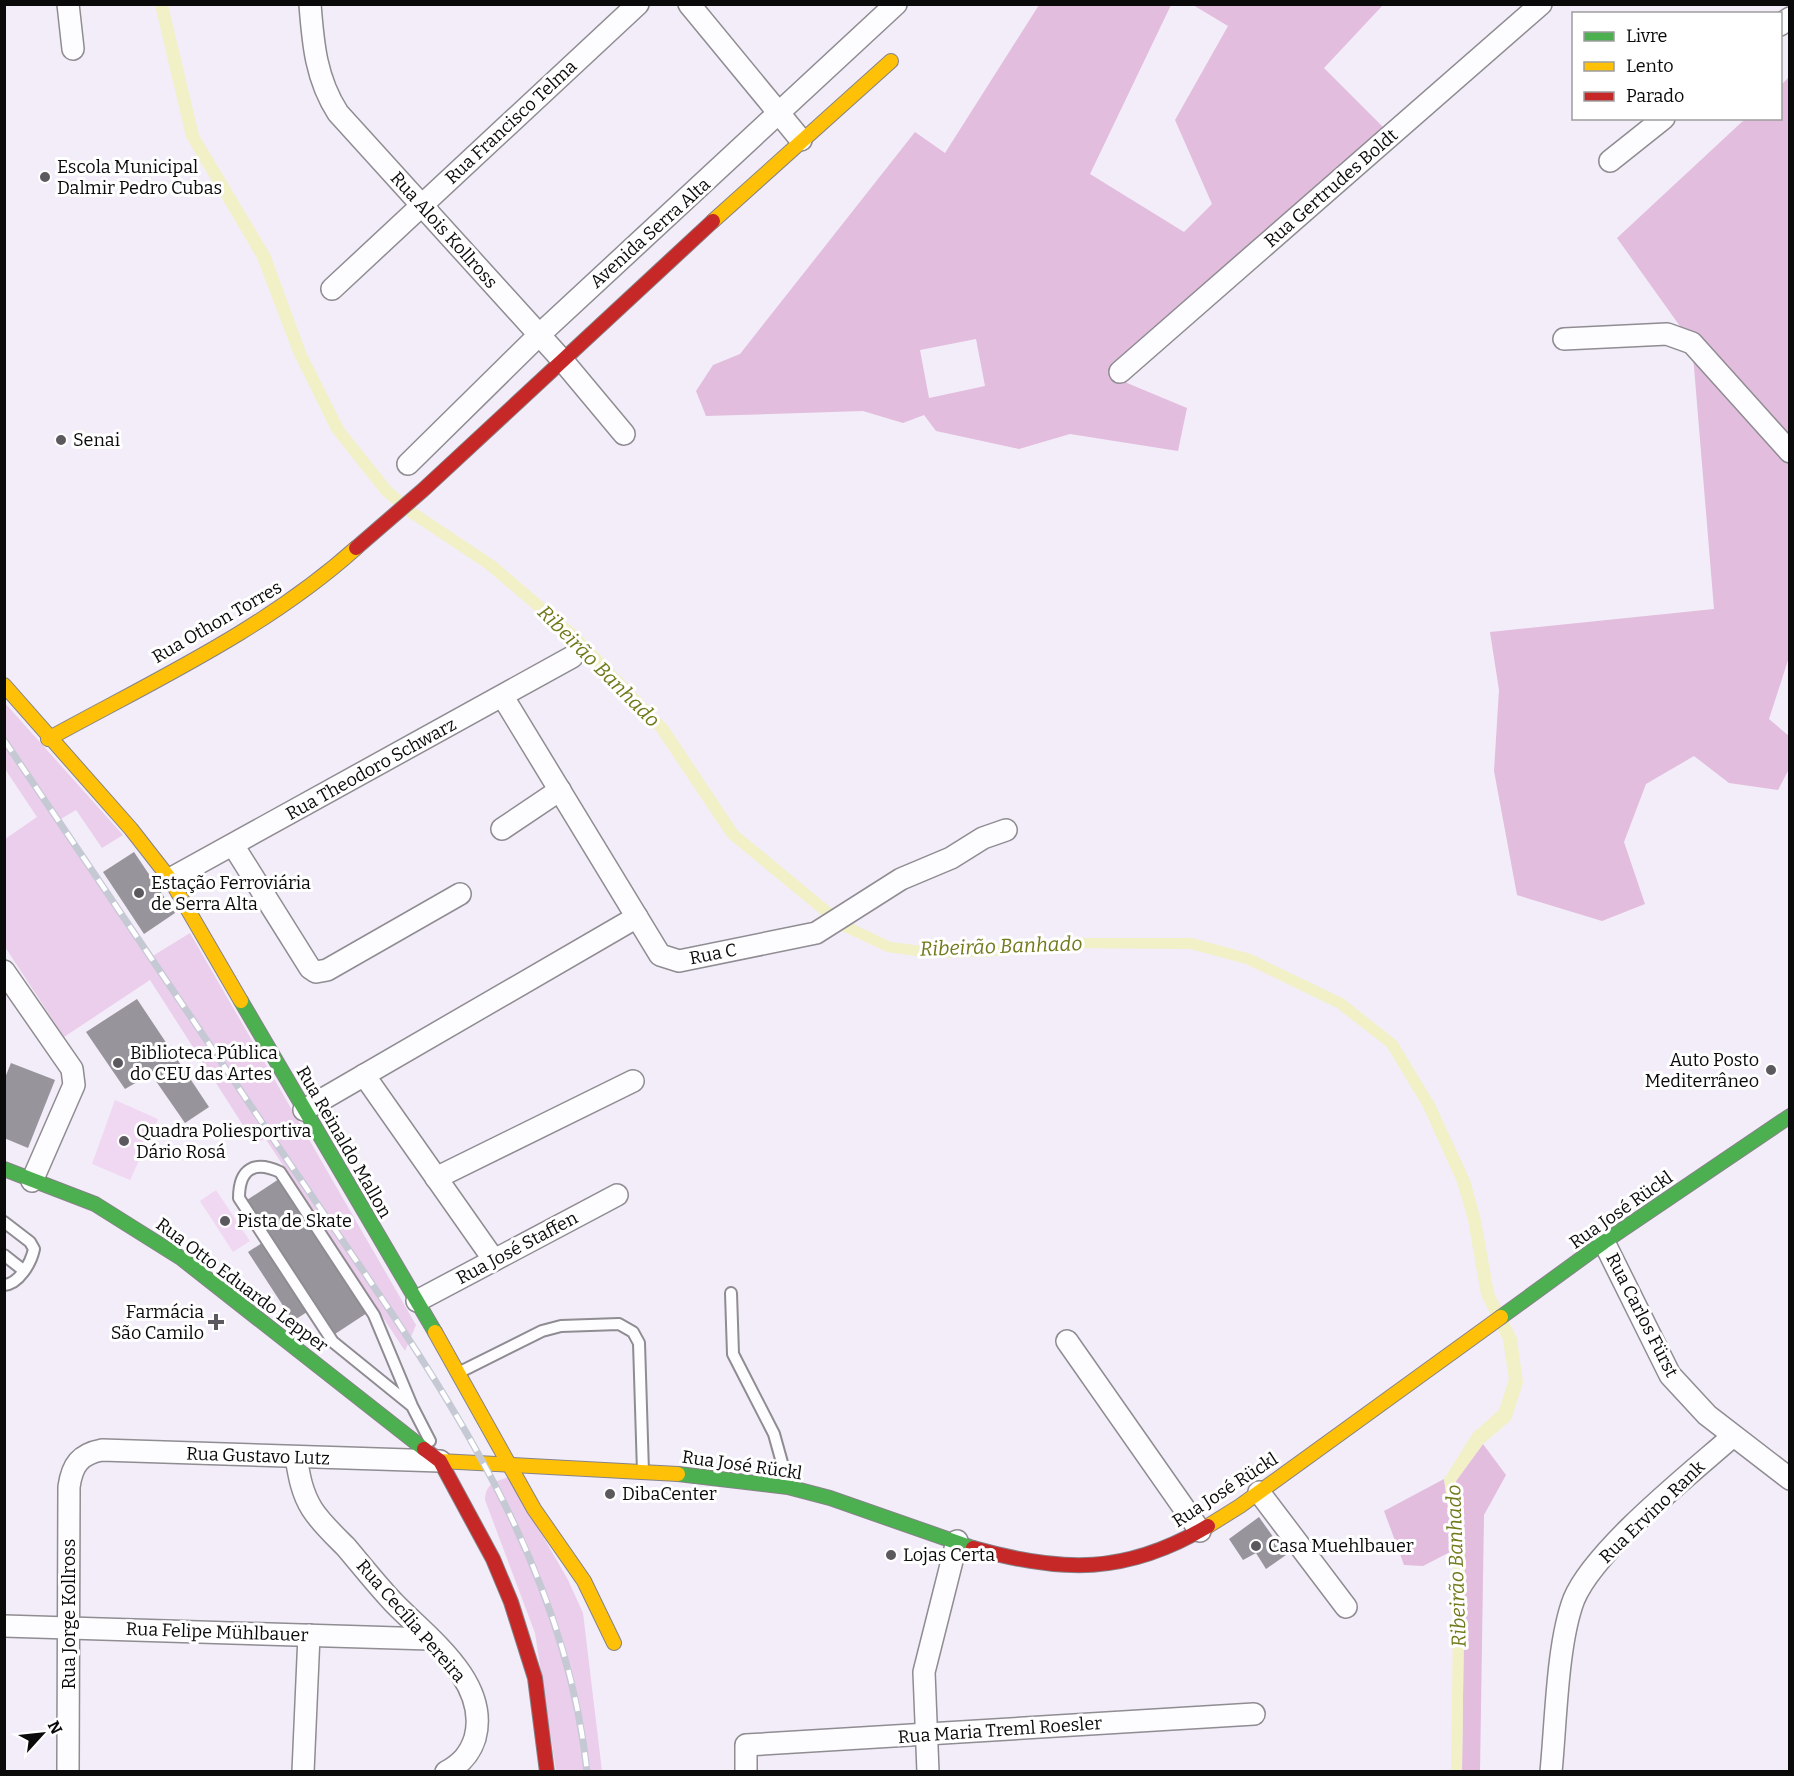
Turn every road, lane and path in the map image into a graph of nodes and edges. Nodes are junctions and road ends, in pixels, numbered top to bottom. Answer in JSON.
{"nodes":[{"id":1,"x":68,"y":4,"type":"edge"},
{"id":2,"x":310,"y":4,"type":"edge"},
{"id":3,"x":639,"y":4,"type":"edge"},
{"id":4,"x":688,"y":4,"type":"edge"},
{"id":5,"x":896,"y":4,"type":"edge"},
{"id":6,"x":1541,"y":4,"type":"edge"},
{"id":7,"x":73,"y":49,"type":"dead end"},
{"id":8,"x":891,"y":61,"type":"dead end"},
{"id":9,"x":780,"y":114,"type":"junction"},
{"id":10,"x":1662,"y":120,"type":"edge"},
{"id":11,"x":801,"y":140,"type":"junction"},
{"id":12,"x":1611,"y":161,"type":"dead end"},
{"id":13,"x":421,"y":206,"type":"junction"},
{"id":14,"x":332,"y":289,"type":"dead end"},
{"id":15,"x":539,"y":334,"type":"junction"},
{"id":16,"x":1564,"y":339,"type":"dead end"},
{"id":17,"x":563,"y":361,"type":"junction"},
{"id":18,"x":1120,"y":372,"type":"dead end"},
{"id":19,"x":624,"y":434,"type":"dead end"},
{"id":20,"x":1790,"y":452,"type":"edge"},
{"id":21,"x":408,"y":464,"type":"dead end"},
{"id":22,"x":423,"y":490,"type":"joint"},
{"id":23,"x":572,"y":657,"type":"dead end"},
{"id":24,"x":4,"y":685,"type":"edge"},
{"id":25,"x":502,"y":697,"type":"junction"},
{"id":26,"x":48,"y":739,"type":"junction"},
{"id":27,"x":560,"y":790,"type":"junction"},
{"id":28,"x":502,"y":829,"type":"dead end"},
{"id":29,"x":1006,"y":830,"type":"dead end"},
{"id":30,"x":233,"y":845,"type":"junction"},
{"id":31,"x":170,"y":879,"type":"junction"},
{"id":32,"x":460,"y":894,"type":"dead end"},
{"id":33,"x":637,"y":917,"type":"junction"},
{"id":34,"x":4,"y":971,"type":"edge"},
{"id":35,"x":364,"y":1075,"type":"junction"},
{"id":36,"x":633,"y":1081,"type":"dead end"},
{"id":37,"x":304,"y":1110,"type":"junction"},
{"id":38,"x":1788,"y":1121,"type":"edge"},
{"id":39,"x":4,"y":1169,"type":"edge"},
{"id":40,"x":436,"y":1178,"type":"junction"},
{"id":41,"x":32,"y":1181,"type":"junction"},
{"id":42,"x":617,"y":1195,"type":"dead end"},
{"id":43,"x":4,"y":1222,"type":"edge"},
{"id":44,"x":1604,"y":1242,"type":"junction"},
{"id":45,"x":4,"y":1255,"type":"edge"},
{"id":46,"x":494,"y":1260,"type":"junction"},
{"id":47,"x":23,"y":1270,"type":"junction"},
{"id":48,"x":4,"y":1286,"type":"edge"},
{"id":49,"x":731,"y":1293,"type":"dead end"},
{"id":50,"x":417,"y":1301,"type":"junction"},
{"id":51,"x":1067,"y":1341,"type":"dead end"},
{"id":52,"x":457,"y":1373,"type":"junction"},
{"id":53,"x":412,"y":1406,"type":"junction"},
{"id":54,"x":1733,"y":1436,"type":"junction"},
{"id":55,"x":296,"y":1457,"type":"junction"},
{"id":56,"x":79,"y":1460,"type":"joint"},
{"id":57,"x":440,"y":1461,"type":"junction"},
{"id":58,"x":507,"y":1462,"type":"junction"},
{"id":59,"x":643,"y":1472,"type":"junction"},
{"id":60,"x":1790,"y":1479,"type":"edge"},
{"id":61,"x":789,"y":1487,"type":"junction"},
{"id":62,"x":1259,"y":1492,"type":"junction"},
{"id":63,"x":1200,"y":1531,"type":"junction"},
{"id":64,"x":957,"y":1541,"type":"junction"},
{"id":65,"x":1346,"y":1607,"type":"dead end"},
{"id":66,"x":4,"y":1626,"type":"edge"},
{"id":67,"x":70,"y":1628,"type":"junction"},
{"id":68,"x":309,"y":1635,"type":"junction"},
{"id":69,"x":430,"y":1639,"type":"junction"},
{"id":70,"x":614,"y":1643,"type":"dead end"},
{"id":71,"x":1254,"y":1714,"type":"dead end"},
{"id":72,"x":926,"y":1736,"type":"junction"},
{"id":73,"x":68,"y":1772,"type":"edge"},
{"id":74,"x":303,"y":1772,"type":"edge"},
{"id":75,"x":446,"y":1772,"type":"edge"},
{"id":76,"x":547,"y":1772,"type":"edge"},
{"id":77,"x":746,"y":1772,"type":"edge"},
{"id":78,"x":928,"y":1772,"type":"edge"},
{"id":79,"x":1551,"y":1772,"type":"edge"}],
"edges":[{"from":1,"to":7,"type":"street"},
{"from":2,"to":13,"type":"street","name":"Rua Alois Kollross"},
{"from":3,"to":13,"type":"street","name":"Rua Francisco Telma"},
{"from":4,"to":9,"type":"street"},
{"from":5,"to":9,"type":"street","name":"Avenida Serra Alta"},
{"from":6,"to":18,"type":"street","name":"Rua Gertrudes Boldt"},
{"from":8,"to":11,"type":"street","name":"Avenida Serra Alta"},
{"from":9,"to":11,"type":"street"},
{"from":9,"to":15,"type":"street","name":"Avenida Serra Alta"},
{"from":10,"to":12,"type":"street"},
{"from":11,"to":17,"type":"street","name":"Avenida Serra Alta"},
{"from":13,"to":14,"type":"street","name":"Rua Francisco Telma"},
{"from":13,"to":15,"type":"street","name":"Rua Alois Kollross"},
{"from":15,"to":17,"type":"street","name":"Rua Alois Kollross"},
{"from":15,"to":21,"type":"street","name":"Avenida Serra Alta"},
{"from":16,"to":20,"type":"street"},
{"from":17,"to":19,"type":"street","name":"Rua Alois Kollross"},
{"from":17,"to":22,"type":"street","name":"Avenida Serra Alta"},
{"from":22,"to":26,"type":"street","name":"Rua Othon Torres"},
{"from":23,"to":25,"type":"street","name":"Rua Theodoro Schwarz"},
{"from":24,"to":26,"type":"street","name":"Rua Reinaldo Mallon"},
{"from":25,"to":27,"type":"street","name":"Rua C"},
{"from":25,"to":30,"type":"street","name":"Rua Theodoro Schwarz"},
{"from":26,"to":31,"type":"street","name":"Rua Reinaldo Mallon"},
{"from":27,"to":28,"type":"street"},
{"from":27,"to":33,"type":"street","name":"Rua C"},
{"from":29,"to":33,"type":"street","name":"Rua C"},
{"from":30,"to":31,"type":"street","name":"Rua Theodoro Schwarz"},
{"from":30,"to":32,"type":"street"},
{"from":31,"to":37,"type":"street","name":"Rua Reinaldo Mallon"},
{"from":33,"to":35,"type":"street"},
{"from":34,"to":41,"type":"street"},
{"from":35,"to":37,"type":"street"},
{"from":35,"to":40,"type":"street"},
{"from":36,"to":40,"type":"street"},
{"from":37,"to":50,"type":"street","name":"Rua Reinaldo Mallon"},
{"from":38,"to":44,"type":"street","name":"Rua José Rückl"},
{"from":39,"to":41,"type":"street","name":"Rua Otto Eduardo Lepper"},
{"from":40,"to":46,"type":"street"},
{"from":41,"to":57,"type":"street","name":"Rua Otto Eduardo Lepper"},
{"from":42,"to":46,"type":"street","name":"Rua José Staffen"},
{"from":43,"to":47,"type":"lane"},
{"from":44,"to":54,"type":"street","name":"Rua Carlos Fürst"},
{"from":44,"to":62,"type":"street","name":"Rua José Rückl"},
{"from":45,"to":47,"type":"lane"},
{"from":46,"to":50,"type":"street","name":"Rua José Staffen"},
{"from":47,"to":48,"type":"lane"},
{"from":49,"to":61,"type":"lane"},
{"from":50,"to":52,"type":"street","name":"Rua Reinaldo Mallon"},
{"from":51,"to":63,"type":"street"},
{"from":52,"to":58,"type":"street","name":"Rua Reinaldo Mallon"},
{"from":52,"to":59,"type":"lane"},
{"from":53,"to":53,"type":"lane"},
{"from":53,"to":57,"type":"lane"},
{"from":54,"to":60,"type":"street","name":"Rua Carlos Fürst"},
{"from":54,"to":79,"type":"street","name":"Rua Ervino Rank"},
{"from":55,"to":56,"type":"street","name":"Rua Gustavo Lutz"},
{"from":55,"to":57,"type":"street","name":"Rua Gustavo Lutz"},
{"from":55,"to":69,"type":"street","name":"Rua Cecília Pereira"},
{"from":56,"to":67,"type":"street","name":"Rua Jorge Kollross"},
{"from":57,"to":58,"type":"street","name":"Rua José Rückl"},
{"from":57,"to":76,"type":"street"},
{"from":58,"to":59,"type":"street","name":"Rua José Rückl"},
{"from":58,"to":70,"type":"street","name":"Rua Reinaldo Mallon"},
{"from":59,"to":61,"type":"street","name":"Rua José Rückl"},
{"from":61,"to":64,"type":"street","name":"Rua José Rückl"},
{"from":62,"to":63,"type":"street","name":"Rua José Rückl"},
{"from":62,"to":65,"type":"street"},
{"from":63,"to":64,"type":"street","name":"Rua José Rückl"},
{"from":64,"to":72,"type":"street"},
{"from":66,"to":67,"type":"street","name":"Rua Felipe Mühlbauer"},
{"from":67,"to":68,"type":"street","name":"Rua Felipe Mühlbauer"},
{"from":67,"to":73,"type":"street","name":"Rua Jorge Kollross"},
{"from":68,"to":69,"type":"street","name":"Rua Felipe Mühlbauer"},
{"from":68,"to":74,"type":"street"},
{"from":69,"to":75,"type":"street","name":"Rua Cecília Pereira"},
{"from":71,"to":72,"type":"street","name":"Rua Maria Treml Roesler"},
{"from":72,"to":77,"type":"street","name":"Rua Maria Treml Roesler"},
{"from":72,"to":78,"type":"street"}]}
